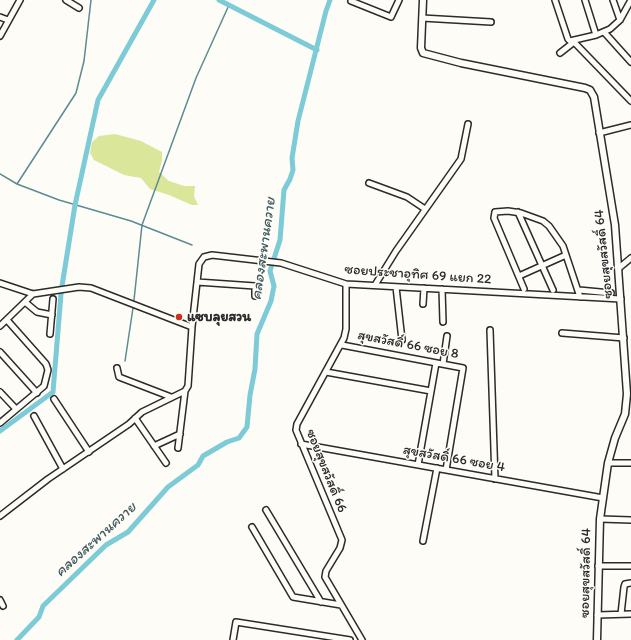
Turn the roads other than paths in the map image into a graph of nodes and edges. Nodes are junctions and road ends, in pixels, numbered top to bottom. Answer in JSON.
{"nodes":[{"id":1,"x":20,"y":0,"type":"edge"},
{"id":2,"x":66,"y":0,"type":"edge"},
{"id":3,"x":399,"y":0,"type":"edge"},
{"id":4,"x":423,"y":0,"type":"edge"},
{"id":5,"x":555,"y":0,"type":"edge"},
{"id":6,"x":585,"y":0,"type":"edge"},
{"id":7,"x":613,"y":0,"type":"edge"},
{"id":8,"x":631,"y":0,"type":"edge"},
{"id":9,"x":351,"y":1,"type":"dead end"},
{"id":10,"x":79,"y":8,"type":"dead end"},
{"id":11,"x":0,"y":17,"type":"edge"},
{"id":12,"x":422,"y":18,"type":"junction"},
{"id":13,"x":8,"y":20,"type":"junction"},
{"id":14,"x":620,"y":20,"type":"junction"},
{"id":15,"x":491,"y":22,"type":"dead end"},
{"id":16,"x":604,"y":32,"type":"junction"},
{"id":17,"x":596,"y":35,"type":"junction"},
{"id":18,"x":0,"y":36,"type":"edge"},
{"id":19,"x":574,"y":42,"type":"junction"},
{"id":20,"x":560,"y":53,"type":"dead end"},
{"id":21,"x":631,"y":62,"type":"edge"},
{"id":22,"x":631,"y":101,"type":"edge"},
{"id":23,"x":468,"y":124,"type":"dead end"},
{"id":24,"x":631,"y":124,"type":"edge"},
{"id":25,"x":599,"y":134,"type":"junction"},
{"id":26,"x":369,"y":183,"type":"dead end"},
{"id":27,"x":425,"y":209,"type":"junction"},
{"id":28,"x":518,"y":212,"type":"junction"},
{"id":29,"x":566,"y":255,"type":"junction"},
{"id":30,"x":631,"y":258,"type":"edge"},
{"id":31,"x":542,"y":266,"type":"junction"},
{"id":32,"x":619,"y":268,"type":"junction"},
{"id":33,"x":519,"y":276,"type":"junction"},
{"id":34,"x":197,"y":282,"type":"junction"},
{"id":35,"x":346,"y":284,"type":"junction"},
{"id":36,"x":1,"y":285,"type":"edge"},
{"id":37,"x":374,"y":285,"type":"junction"},
{"id":38,"x":396,"y":287,"type":"junction"},
{"id":39,"x":424,"y":288,"type":"junction"},
{"id":40,"x":442,"y":289,"type":"junction"},
{"id":41,"x":524,"y":289,"type":"dead end"},
{"id":42,"x":553,"y":290,"type":"dead end"},
{"id":43,"x":579,"y":290,"type":"junction"},
{"id":44,"x":611,"y":293,"type":"dead end"},
{"id":45,"x":32,"y":294,"type":"junction"},
{"id":46,"x":255,"y":296,"type":"dead end"},
{"id":47,"x":580,"y":297,"type":"junction"},
{"id":48,"x":53,"y":299,"type":"dead end"},
{"id":49,"x":621,"y":299,"type":"junction"},
{"id":50,"x":26,"y":302,"type":"junction"},
{"id":51,"x":423,"y":304,"type":"dead end"},
{"id":52,"x":52,"y":315,"type":"junction"},
{"id":53,"x":7,"y":320,"type":"junction"},
{"id":54,"x":443,"y":322,"type":"dead end"},
{"id":55,"x":0,"y":326,"type":"edge"},
{"id":56,"x":192,"y":327,"type":"junction"},
{"id":57,"x":490,"y":330,"type":"dead end"},
{"id":58,"x":562,"y":333,"type":"dead end"},
{"id":59,"x":50,"y":334,"type":"dead end"},
{"id":60,"x":447,"y":336,"type":"dead end"},
{"id":61,"x":624,"y":338,"type":"junction"},
{"id":62,"x":402,"y":340,"type":"dead end"},
{"id":63,"x":342,"y":345,"type":"junction"},
{"id":64,"x":0,"y":352,"type":"edge"},
{"id":65,"x":436,"y":363,"type":"junction"},
{"id":66,"x":443,"y":364,"type":"junction"},
{"id":67,"x":631,"y":365,"type":"edge"},
{"id":68,"x":118,"y":368,"type":"dead end"},
{"id":69,"x":625,"y":369,"type":"junction"},
{"id":70,"x":326,"y":372,"type":"junction"},
{"id":71,"x":431,"y":390,"type":"junction"},
{"id":72,"x":185,"y":391,"type":"junction"},
{"id":73,"x":0,"y":392,"type":"edge"},
{"id":74,"x":37,"y":393,"type":"junction"},
{"id":75,"x":171,"y":397,"type":"junction"},
{"id":76,"x":54,"y":399,"type":"dead end"},
{"id":77,"x":16,"y":409,"type":"junction"},
{"id":78,"x":34,"y":416,"type":"dead end"},
{"id":79,"x":135,"y":418,"type":"junction"},
{"id":80,"x":0,"y":423,"type":"edge"},
{"id":81,"x":180,"y":434,"type":"junction"},
{"id":82,"x":301,"y":444,"type":"junction"},
{"id":83,"x":154,"y":446,"type":"junction"},
{"id":84,"x":178,"y":448,"type":"dead end"},
{"id":85,"x":89,"y":452,"type":"junction"},
{"id":86,"x":166,"y":463,"type":"dead end"},
{"id":87,"x":631,"y":463,"type":"edge"},
{"id":88,"x":608,"y":464,"type":"junction"},
{"id":89,"x":418,"y":465,"type":"junction"},
{"id":90,"x":437,"y":468,"type":"junction"},
{"id":91,"x":63,"y":469,"type":"junction"},
{"id":92,"x":446,"y":470,"type":"junction"},
{"id":93,"x":495,"y":479,"type":"junction"},
{"id":94,"x":602,"y":498,"type":"junction"},
{"id":95,"x":266,"y":510,"type":"dead end"},
{"id":96,"x":0,"y":516,"type":"edge"},
{"id":97,"x":600,"y":518,"type":"junction"},
{"id":98,"x":631,"y":520,"type":"edge"},
{"id":99,"x":252,"y":527,"type":"dead end"},
{"id":100,"x":423,"y":541,"type":"dead end"},
{"id":101,"x":598,"y":566,"type":"junction"},
{"id":102,"x":631,"y":566,"type":"edge"},
{"id":103,"x":631,"y":583,"type":"edge"},
{"id":104,"x":0,"y":600,"type":"edge"},
{"id":105,"x":321,"y":602,"type":"junction"},
{"id":106,"x":341,"y":605,"type":"junction"},
{"id":107,"x":3,"y":606,"type":"dead end"},
{"id":108,"x":621,"y":614,"type":"junction"},
{"id":109,"x":631,"y":614,"type":"edge"},
{"id":110,"x":597,"y":615,"type":"junction"},
{"id":111,"x":233,"y":640,"type":"edge"},
{"id":112,"x":350,"y":640,"type":"edge"},
{"id":113,"x":362,"y":640,"type":"edge"},
{"id":114,"x":597,"y":640,"type":"edge"}],
"edges":[{"from":1,"to":13,"type":"street"},
{"from":2,"to":10,"type":"street"},
{"from":3,"to":9,"type":"street"},
{"from":4,"to":12,"type":"street","name":"ซอยสุขสวัสดิ์ 64"},
{"from":5,"to":19,"type":"street"},
{"from":6,"to":17,"type":"street"},
{"from":7,"to":14,"type":"street"},
{"from":8,"to":14,"type":"street"},
{"from":11,"to":13,"type":"street"},
{"from":12,"to":15,"type":"street"},
{"from":12,"to":25,"type":"street","name":"ซอยสุขสวัสดิ์ 64"},
{"from":13,"to":18,"type":"street"},
{"from":14,"to":16,"type":"street"},
{"from":16,"to":17,"type":"street"},
{"from":16,"to":21,"type":"street"},
{"from":17,"to":19,"type":"street"},
{"from":19,"to":20,"type":"street"},
{"from":19,"to":22,"type":"street"},
{"from":23,"to":27,"type":"street"},
{"from":24,"to":25,"type":"street"},
{"from":25,"to":32,"type":"street","name":"ซอยสุขสวัสดิ์ 64"},
{"from":26,"to":27,"type":"street"},
{"from":27,"to":37,"type":"street"},
{"from":28,"to":29,"type":"street"},
{"from":28,"to":31,"type":"street"},
{"from":28,"to":33,"type":"street"},
{"from":29,"to":31,"type":"street"},
{"from":29,"to":43,"type":"street"},
{"from":30,"to":32,"type":"street"},
{"from":31,"to":33,"type":"street"},
{"from":31,"to":42,"type":"street"},
{"from":32,"to":49,"type":"street","name":"ซอยสุขสวัสดิ์ 64"},
{"from":33,"to":41,"type":"street"},
{"from":34,"to":35,"type":"street","name":"ซอยประชาอุทิศ 69 แยก 22"},
{"from":34,"to":46,"type":"street"},
{"from":34,"to":56,"type":"street","name":"ซอยประชาอุทิศ 69 แยก 22"},
{"from":35,"to":37,"type":"street","name":"ซอยประชาอุทิศ 69 แยก 22"},
{"from":35,"to":63,"type":"street","name":"ซอยสุขสวัสดิ์ 66"},
{"from":36,"to":45,"type":"street"},
{"from":37,"to":38,"type":"street","name":"ซอยประชาอุทิศ 69 แยก 22"},
{"from":38,"to":39,"type":"street","name":"ซอยประชาอุทิศ 69 แยก 22"},
{"from":38,"to":62,"type":"street"},
{"from":39,"to":40,"type":"street","name":"ซอยประชาอุทิศ 69 แยก 22"},
{"from":39,"to":51,"type":"street"},
{"from":40,"to":47,"type":"street","name":"ซอยประชาอุทิศ 69 แยก 22"},
{"from":40,"to":54,"type":"street"},
{"from":43,"to":44,"type":"street"},
{"from":43,"to":47,"type":"street"},
{"from":45,"to":50,"type":"street"},
{"from":45,"to":56,"type":"street"},
{"from":47,"to":49,"type":"street","name":"ซอยประชาอุทิศ 69 แยก 22"},
{"from":48,"to":52,"type":"street"},
{"from":49,"to":61,"type":"street","name":"ซอยสุขสวัสดิ์ 64"},
{"from":50,"to":52,"type":"street"},
{"from":50,"to":53,"type":"street"},
{"from":52,"to":59,"type":"street"},
{"from":53,"to":55,"type":"street"},
{"from":53,"to":74,"type":"street"},
{"from":56,"to":72,"type":"street","name":"ซอยประชาอุทิศ 69 แยก 22"},
{"from":57,"to":93,"type":"street"},
{"from":58,"to":61,"type":"street"},
{"from":60,"to":66,"type":"street"},
{"from":61,"to":69,"type":"street","name":"ซอยสุขสวัสดิ์ 64"},
{"from":63,"to":65,"type":"street","name":"สุขสวัสดิ์ 66 ซอย 8"},
{"from":63,"to":70,"type":"street","name":"ซอยสุขสวัสดิ์ 66"},
{"from":64,"to":74,"type":"street"},
{"from":65,"to":66,"type":"street","name":"สุขสวัสดิ์ 66 ซอย 8"},
{"from":65,"to":71,"type":"street"},
{"from":66,"to":92,"type":"street","name":"สุขสวัสดิ์ 66 ซอย 8"},
{"from":67,"to":69,"type":"street"},
{"from":68,"to":75,"type":"street"},
{"from":69,"to":88,"type":"street","name":"ซอยสุขสวัสดิ์ 64"},
{"from":70,"to":71,"type":"street"},
{"from":70,"to":82,"type":"street","name":"ซอยสุขสวัสดิ์ 66"},
{"from":71,"to":89,"type":"street"},
{"from":72,"to":75,"type":"street"},
{"from":72,"to":81,"type":"street","name":"ซอยประชาอุทิศ 69 แยก 22"},
{"from":73,"to":77,"type":"street"},
{"from":74,"to":77,"type":"street"},
{"from":75,"to":79,"type":"street"},
{"from":76,"to":85,"type":"street"},
{"from":77,"to":80,"type":"street"},
{"from":78,"to":91,"type":"street"},
{"from":79,"to":83,"type":"street"},
{"from":79,"to":85,"type":"street"},
{"from":81,"to":83,"type":"street"},
{"from":81,"to":84,"type":"street","name":"ซอยประชาอุทิศ 69 แยก 22"},
{"from":82,"to":89,"type":"street","name":"สุขสวัสดิ์ 66 ซอย 4"},
{"from":82,"to":106,"type":"street","name":"ซอยสุขสวัสดิ์ 66"},
{"from":83,"to":86,"type":"street"},
{"from":85,"to":91,"type":"street"},
{"from":87,"to":88,"type":"street"},
{"from":88,"to":94,"type":"street","name":"ซอยสุขสวัสดิ์ 64"},
{"from":89,"to":90,"type":"street","name":"สุขสวัสดิ์ 66 ซอย 4"},
{"from":90,"to":92,"type":"street","name":"สุขสวัสดิ์ 66 ซอย 4"},
{"from":90,"to":100,"type":"street"},
{"from":91,"to":96,"type":"street"},
{"from":92,"to":93,"type":"street","name":"สุขสวัสดิ์ 66 ซอย 4"},
{"from":93,"to":94,"type":"street","name":"สุขสวัสดิ์ 66 ซอย 4"},
{"from":94,"to":97,"type":"street","name":"ซอยสุขสวัสดิ์ 64"},
{"from":95,"to":105,"type":"street"},
{"from":97,"to":98,"type":"street"},
{"from":97,"to":101,"type":"street","name":"ซอยสุขสวัสดิ์ 64"},
{"from":99,"to":105,"type":"street"},
{"from":101,"to":102,"type":"street"},
{"from":101,"to":110,"type":"street","name":"ซอยสุขสวัสดิ์ 64"},
{"from":103,"to":108,"type":"street"},
{"from":104,"to":107,"type":"street"},
{"from":105,"to":106,"type":"street"},
{"from":106,"to":113,"type":"street","name":"ซอยสุขสวัสดิ์ 66"},
{"from":108,"to":109,"type":"street"},
{"from":108,"to":110,"type":"street"},
{"from":110,"to":114,"type":"street","name":"ซอยสุขสวัสดิ์ 64"},
{"from":111,"to":112,"type":"street"}]}
